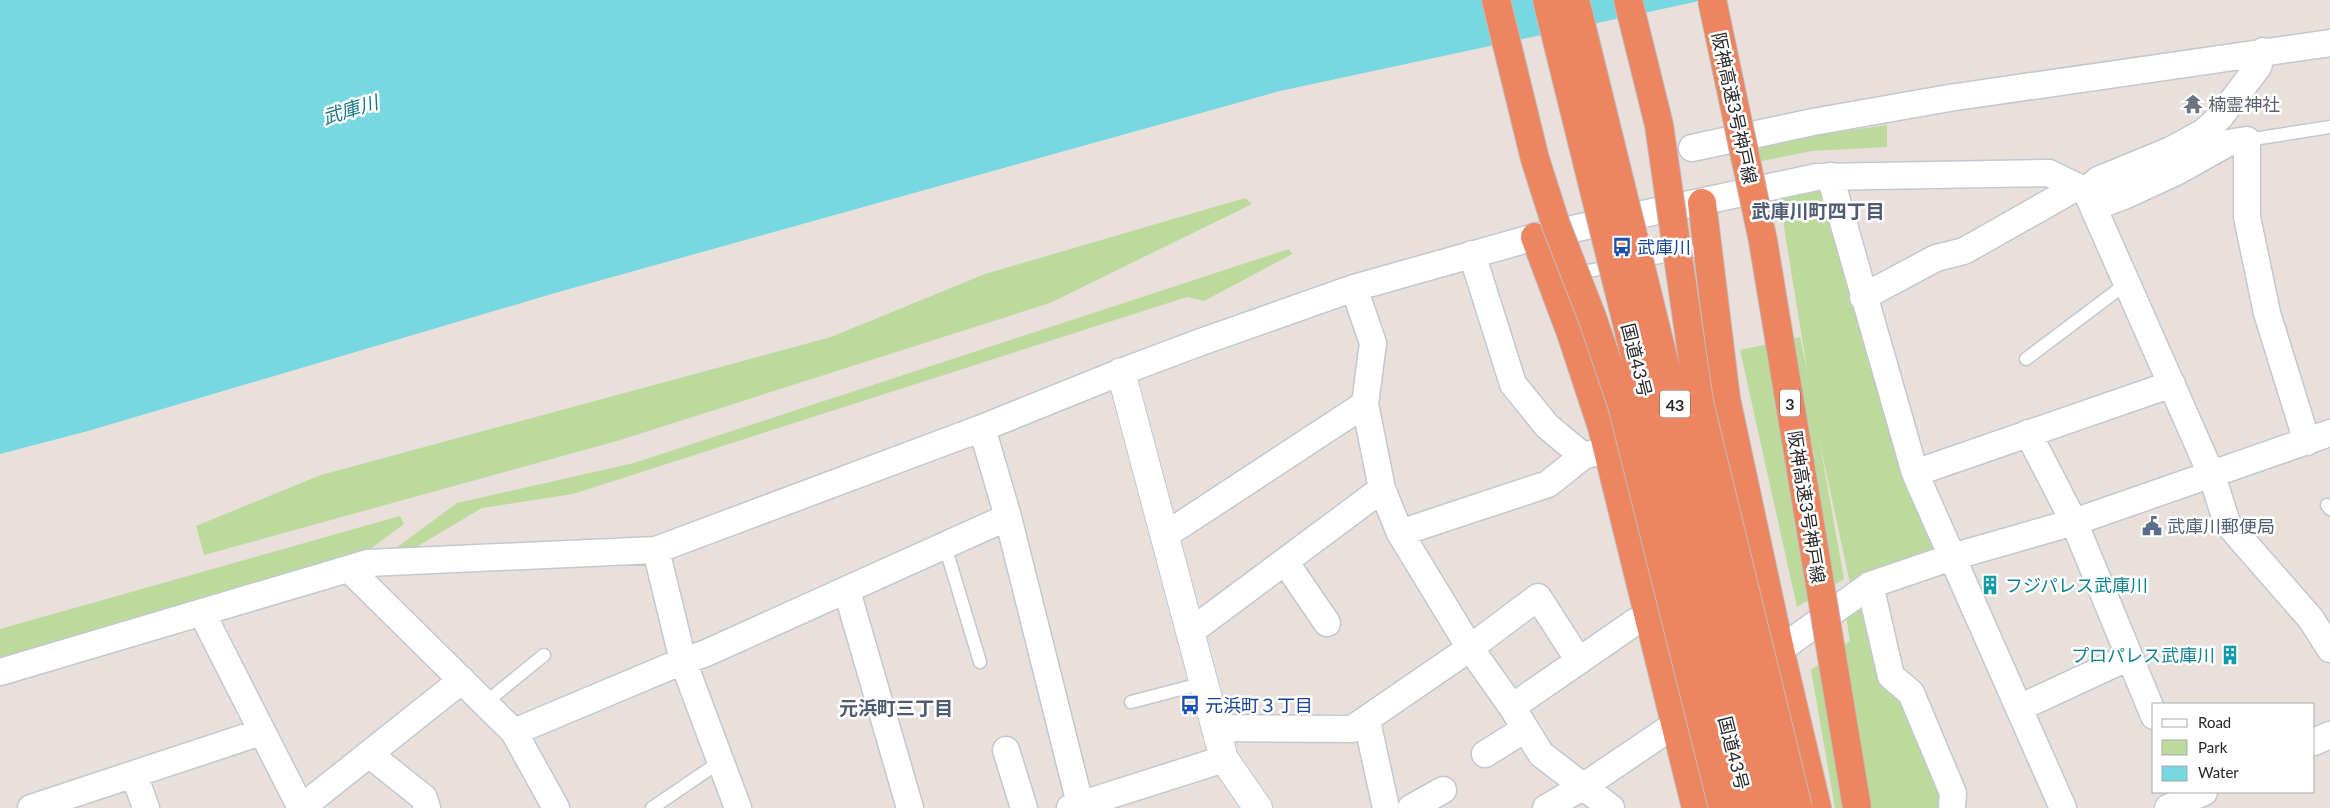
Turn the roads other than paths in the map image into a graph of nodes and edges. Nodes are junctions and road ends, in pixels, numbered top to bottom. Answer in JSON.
{"nodes":[{"id":1,"x":1496,"y":0,"type":"edge"},
{"id":2,"x":1547,"y":0,"type":"edge"},
{"id":3,"x":1575,"y":0,"type":"edge"},
{"id":4,"x":1628,"y":0,"type":"edge"},
{"id":5,"x":1712,"y":0,"type":"edge"},
{"id":6,"x":1716,"y":0,"type":"edge"},
{"id":7,"x":2330,"y":42,"type":"edge"},
{"id":8,"x":2263,"y":51,"type":"junction"},
{"id":9,"x":2330,"y":127,"type":"edge"},
{"id":10,"x":2248,"y":140,"type":"junction"},
{"id":11,"x":1692,"y":148,"type":"dead end"},
{"id":12,"x":1830,"y":176,"type":"junction"},
{"id":13,"x":2086,"y":195,"type":"junction"},
{"id":14,"x":1702,"y":202,"type":"junction"},
{"id":15,"x":1535,"y":237,"type":"junction"},
{"id":16,"x":1708,"y":248,"type":"junction"},
{"id":17,"x":1472,"y":254,"type":"junction"},
{"id":18,"x":1552,"y":278,"type":"junction"},
{"id":19,"x":2127,"y":283,"type":"junction"},
{"id":20,"x":1354,"y":288,"type":"junction"},
{"id":21,"x":1863,"y":297,"type":"junction"},
{"id":22,"x":2026,"y":359,"type":"dead end"},
{"id":23,"x":1121,"y":372,"type":"junction"},
{"id":24,"x":2172,"y":384,"type":"junction"},
{"id":25,"x":1365,"y":404,"type":"junction"},
{"id":26,"x":982,"y":428,"type":"junction"},
{"id":27,"x":2028,"y":433,"type":"junction"},
{"id":28,"x":2318,"y":438,"type":"edge"},
{"id":29,"x":1595,"y":453,"type":"junction"},
{"id":30,"x":1915,"y":473,"type":"junction"},
{"id":31,"x":2212,"y":476,"type":"junction"},
{"id":32,"x":1382,"y":489,"type":"junction"},
{"id":33,"x":1008,"y":517,"type":"junction"},
{"id":34,"x":2074,"y":522,"type":"junction"},
{"id":35,"x":1400,"y":534,"type":"junction"},
{"id":36,"x":1164,"y":536,"type":"junction"},
{"id":37,"x":942,"y":547,"type":"junction"},
{"id":38,"x":656,"y":550,"type":"junction"},
{"id":39,"x":1952,"y":557,"type":"junction"},
{"id":40,"x":1286,"y":563,"type":"junction"},
{"id":41,"x":349,"y":569,"type":"junction"},
{"id":42,"x":1870,"y":585,"type":"junction"},
{"id":43,"x":847,"y":592,"type":"junction"},
{"id":44,"x":202,"y":613,"type":"junction"},
{"id":45,"x":1648,"y":619,"type":"junction"},
{"id":46,"x":1327,"y":623,"type":"dead end"},
{"id":47,"x":1190,"y":632,"type":"junction"},
{"id":48,"x":1470,"y":648,"type":"junction"},
{"id":49,"x":1780,"y":650,"type":"junction"},
{"id":50,"x":2330,"y":650,"type":"edge"},
{"id":51,"x":544,"y":655,"type":"dead end"},
{"id":52,"x":2129,"y":657,"type":"junction"},
{"id":53,"x":683,"y":660,"type":"junction"},
{"id":54,"x":1579,"y":661,"type":"junction"},
{"id":55,"x":980,"y":662,"type":"dead end"},
{"id":56,"x":0,"y":672,"type":"edge"},
{"id":57,"x":462,"y":680,"type":"junction"},
{"id":58,"x":1204,"y":683,"type":"junction"},
{"id":59,"x":1131,"y":702,"type":"dead end"},
{"id":60,"x":485,"y":704,"type":"junction"},
{"id":61,"x":1512,"y":707,"type":"junction"},
{"id":62,"x":2019,"y":708,"type":"junction"},
{"id":63,"x":2152,"y":711,"type":"edge"},
{"id":64,"x":1367,"y":720,"type":"junction"},
{"id":65,"x":1676,"y":724,"type":"junction"},
{"id":66,"x":1216,"y":728,"type":"junction"},
{"id":67,"x":1525,"y":729,"type":"junction"},
{"id":68,"x":261,"y":732,"type":"junction"},
{"id":69,"x":514,"y":732,"type":"junction"},
{"id":70,"x":2330,"y":735,"type":"edge"},
{"id":71,"x":2315,"y":742,"type":"edge"},
{"id":72,"x":1006,"y":750,"type":"dead end"},
{"id":73,"x":368,"y":754,"type":"junction"},
{"id":74,"x":1485,"y":754,"type":"dead end"},
{"id":75,"x":1224,"y":758,"type":"junction"},
{"id":76,"x":721,"y":761,"type":"junction"},
{"id":77,"x":134,"y":774,"type":"junction"},
{"id":78,"x":1584,"y":786,"type":"junction"},
{"id":79,"x":1443,"y":790,"type":"dead end"},
{"id":80,"x":1077,"y":807,"type":"edge"},
{"id":81,"x":31,"y":808,"type":"edge"},
{"id":82,"x":146,"y":808,"type":"edge"},
{"id":83,"x":301,"y":808,"type":"edge"},
{"id":84,"x":427,"y":808,"type":"edge"},
{"id":85,"x":556,"y":808,"type":"edge"},
{"id":86,"x":652,"y":808,"type":"edge"},
{"id":87,"x":738,"y":808,"type":"edge"},
{"id":88,"x":910,"y":808,"type":"edge"},
{"id":89,"x":1024,"y":808,"type":"edge"},
{"id":90,"x":1258,"y":808,"type":"edge"},
{"id":91,"x":1386,"y":808,"type":"edge"},
{"id":92,"x":1411,"y":808,"type":"edge"},
{"id":93,"x":1546,"y":808,"type":"edge"},
{"id":94,"x":1611,"y":808,"type":"edge"},
{"id":95,"x":1696,"y":808,"type":"edge"},
{"id":96,"x":1723,"y":808,"type":"edge"},
{"id":97,"x":1747,"y":808,"type":"edge"},
{"id":98,"x":1774,"y":808,"type":"edge"},
{"id":99,"x":1798,"y":808,"type":"edge"},
{"id":100,"x":1817,"y":808,"type":"edge"},
{"id":101,"x":1859,"y":808,"type":"edge"},
{"id":102,"x":1952,"y":808,"type":"edge"},
{"id":103,"x":2063,"y":808,"type":"edge"}],
"edges":[{"from":1,"to":96,"type":"highway","bridge":true},
{"from":2,"to":97,"type":"highway","name":"国道43号","number":"43","bridge":true},
{"from":3,"to":98,"type":"highway","name":"国道43号","number":"43","bridge":true},
{"from":4,"to":99,"type":"highway","bridge":true},
{"from":5,"to":101,"type":"highway","name":"阪神高速3号神戸線","number":"3","bridge":true},
{"from":6,"to":101,"type":"highway","name":"阪神高速3号神戸線","number":"3"},
{"from":7,"to":8,"type":"street"},
{"from":8,"to":11,"type":"street"},
{"from":8,"to":13,"type":"street"},
{"from":9,"to":10,"type":"lane"},
{"from":10,"to":13,"type":"street"},
{"from":10,"to":28,"type":"street"},
{"from":12,"to":13,"type":"street"},
{"from":12,"to":14,"type":"street"},
{"from":12,"to":21,"type":"street"},
{"from":13,"to":19,"type":"street"},
{"from":13,"to":21,"type":"street"},
{"from":14,"to":15,"type":"street"},
{"from":14,"to":16,"type":"highway"},
{"from":15,"to":17,"type":"street"},
{"from":15,"to":18,"type":"highway"},
{"from":16,"to":18,"type":"lane"},
{"from":16,"to":49,"type":"highway"},
{"from":17,"to":20,"type":"street"},
{"from":17,"to":29,"type":"street"},
{"from":18,"to":29,"type":"highway"},
{"from":19,"to":22,"type":"lane"},
{"from":19,"to":24,"type":"street"},
{"from":20,"to":23,"type":"street"},
{"from":20,"to":25,"type":"street"},
{"from":21,"to":30,"type":"street"},
{"from":23,"to":26,"type":"street"},
{"from":23,"to":36,"type":"street"},
{"from":24,"to":27,"type":"street"},
{"from":24,"to":31,"type":"street"},
{"from":25,"to":32,"type":"street"},
{"from":25,"to":36,"type":"street"},
{"from":26,"to":33,"type":"street"},
{"from":26,"to":38,"type":"street"},
{"from":27,"to":30,"type":"street"},
{"from":27,"to":34,"type":"street"},
{"from":28,"to":31,"type":"street"},
{"from":29,"to":35,"type":"street"},
{"from":29,"to":45,"type":"highway"},
{"from":30,"to":39,"type":"street"},
{"from":31,"to":34,"type":"street"},
{"from":31,"to":50,"type":"street"},
{"from":32,"to":35,"type":"street"},
{"from":32,"to":40,"type":"street"},
{"from":33,"to":37,"type":"street"},
{"from":33,"to":80,"type":"street"},
{"from":34,"to":39,"type":"street"},
{"from":34,"to":52,"type":"street"},
{"from":35,"to":48,"type":"street"},
{"from":36,"to":47,"type":"street"},
{"from":37,"to":43,"type":"street"},
{"from":37,"to":55,"type":"lane"},
{"from":38,"to":41,"type":"street"},
{"from":38,"to":53,"type":"street"},
{"from":39,"to":42,"type":"street"},
{"from":39,"to":62,"type":"street"},
{"from":40,"to":46,"type":"street"},
{"from":40,"to":47,"type":"street"},
{"from":41,"to":44,"type":"street"},
{"from":41,"to":57,"type":"street"},
{"from":42,"to":49,"type":"street"},
{"from":42,"to":102,"type":"street"},
{"from":43,"to":53,"type":"street"},
{"from":43,"to":88,"type":"street"},
{"from":44,"to":56,"type":"street"},
{"from":44,"to":68,"type":"street"},
{"from":45,"to":54,"type":"street"},
{"from":45,"to":65,"type":"highway"},
{"from":47,"to":58,"type":"street"},
{"from":48,"to":54,"type":"street"},
{"from":48,"to":61,"type":"street"},
{"from":48,"to":64,"type":"street"},
{"from":49,"to":65,"type":"street"},
{"from":49,"to":100,"type":"highway"},
{"from":51,"to":60,"type":"lane"},
{"from":52,"to":62,"type":"street"},
{"from":52,"to":63,"type":"street"},
{"from":53,"to":69,"type":"street"},
{"from":53,"to":76,"type":"street"},
{"from":54,"to":61,"type":"street"},
{"from":57,"to":60,"type":"street"},
{"from":57,"to":73,"type":"street"},
{"from":58,"to":59,"type":"lane"},
{"from":58,"to":66,"type":"street"},
{"from":60,"to":69,"type":"street"},
{"from":61,"to":67,"type":"street"},
{"from":62,"to":103,"type":"street"},
{"from":64,"to":66,"type":"street"},
{"from":64,"to":91,"type":"street"},
{"from":65,"to":78,"type":"street"},
{"from":65,"to":95,"type":"highway"},
{"from":66,"to":75,"type":"street"},
{"from":67,"to":74,"type":"street"},
{"from":67,"to":78,"type":"street"},
{"from":68,"to":77,"type":"street"},
{"from":68,"to":83,"type":"street"},
{"from":69,"to":85,"type":"street"},
{"from":70,"to":71,"type":"street"},
{"from":72,"to":89,"type":"street"},
{"from":73,"to":83,"type":"street"},
{"from":73,"to":84,"type":"street"},
{"from":75,"to":80,"type":"street"},
{"from":75,"to":90,"type":"street"},
{"from":76,"to":86,"type":"lane"},
{"from":76,"to":87,"type":"street"},
{"from":77,"to":81,"type":"street"},
{"from":77,"to":82,"type":"street"},
{"from":78,"to":93,"type":"street"},
{"from":78,"to":94,"type":"street"},
{"from":79,"to":92,"type":"street"}]}
